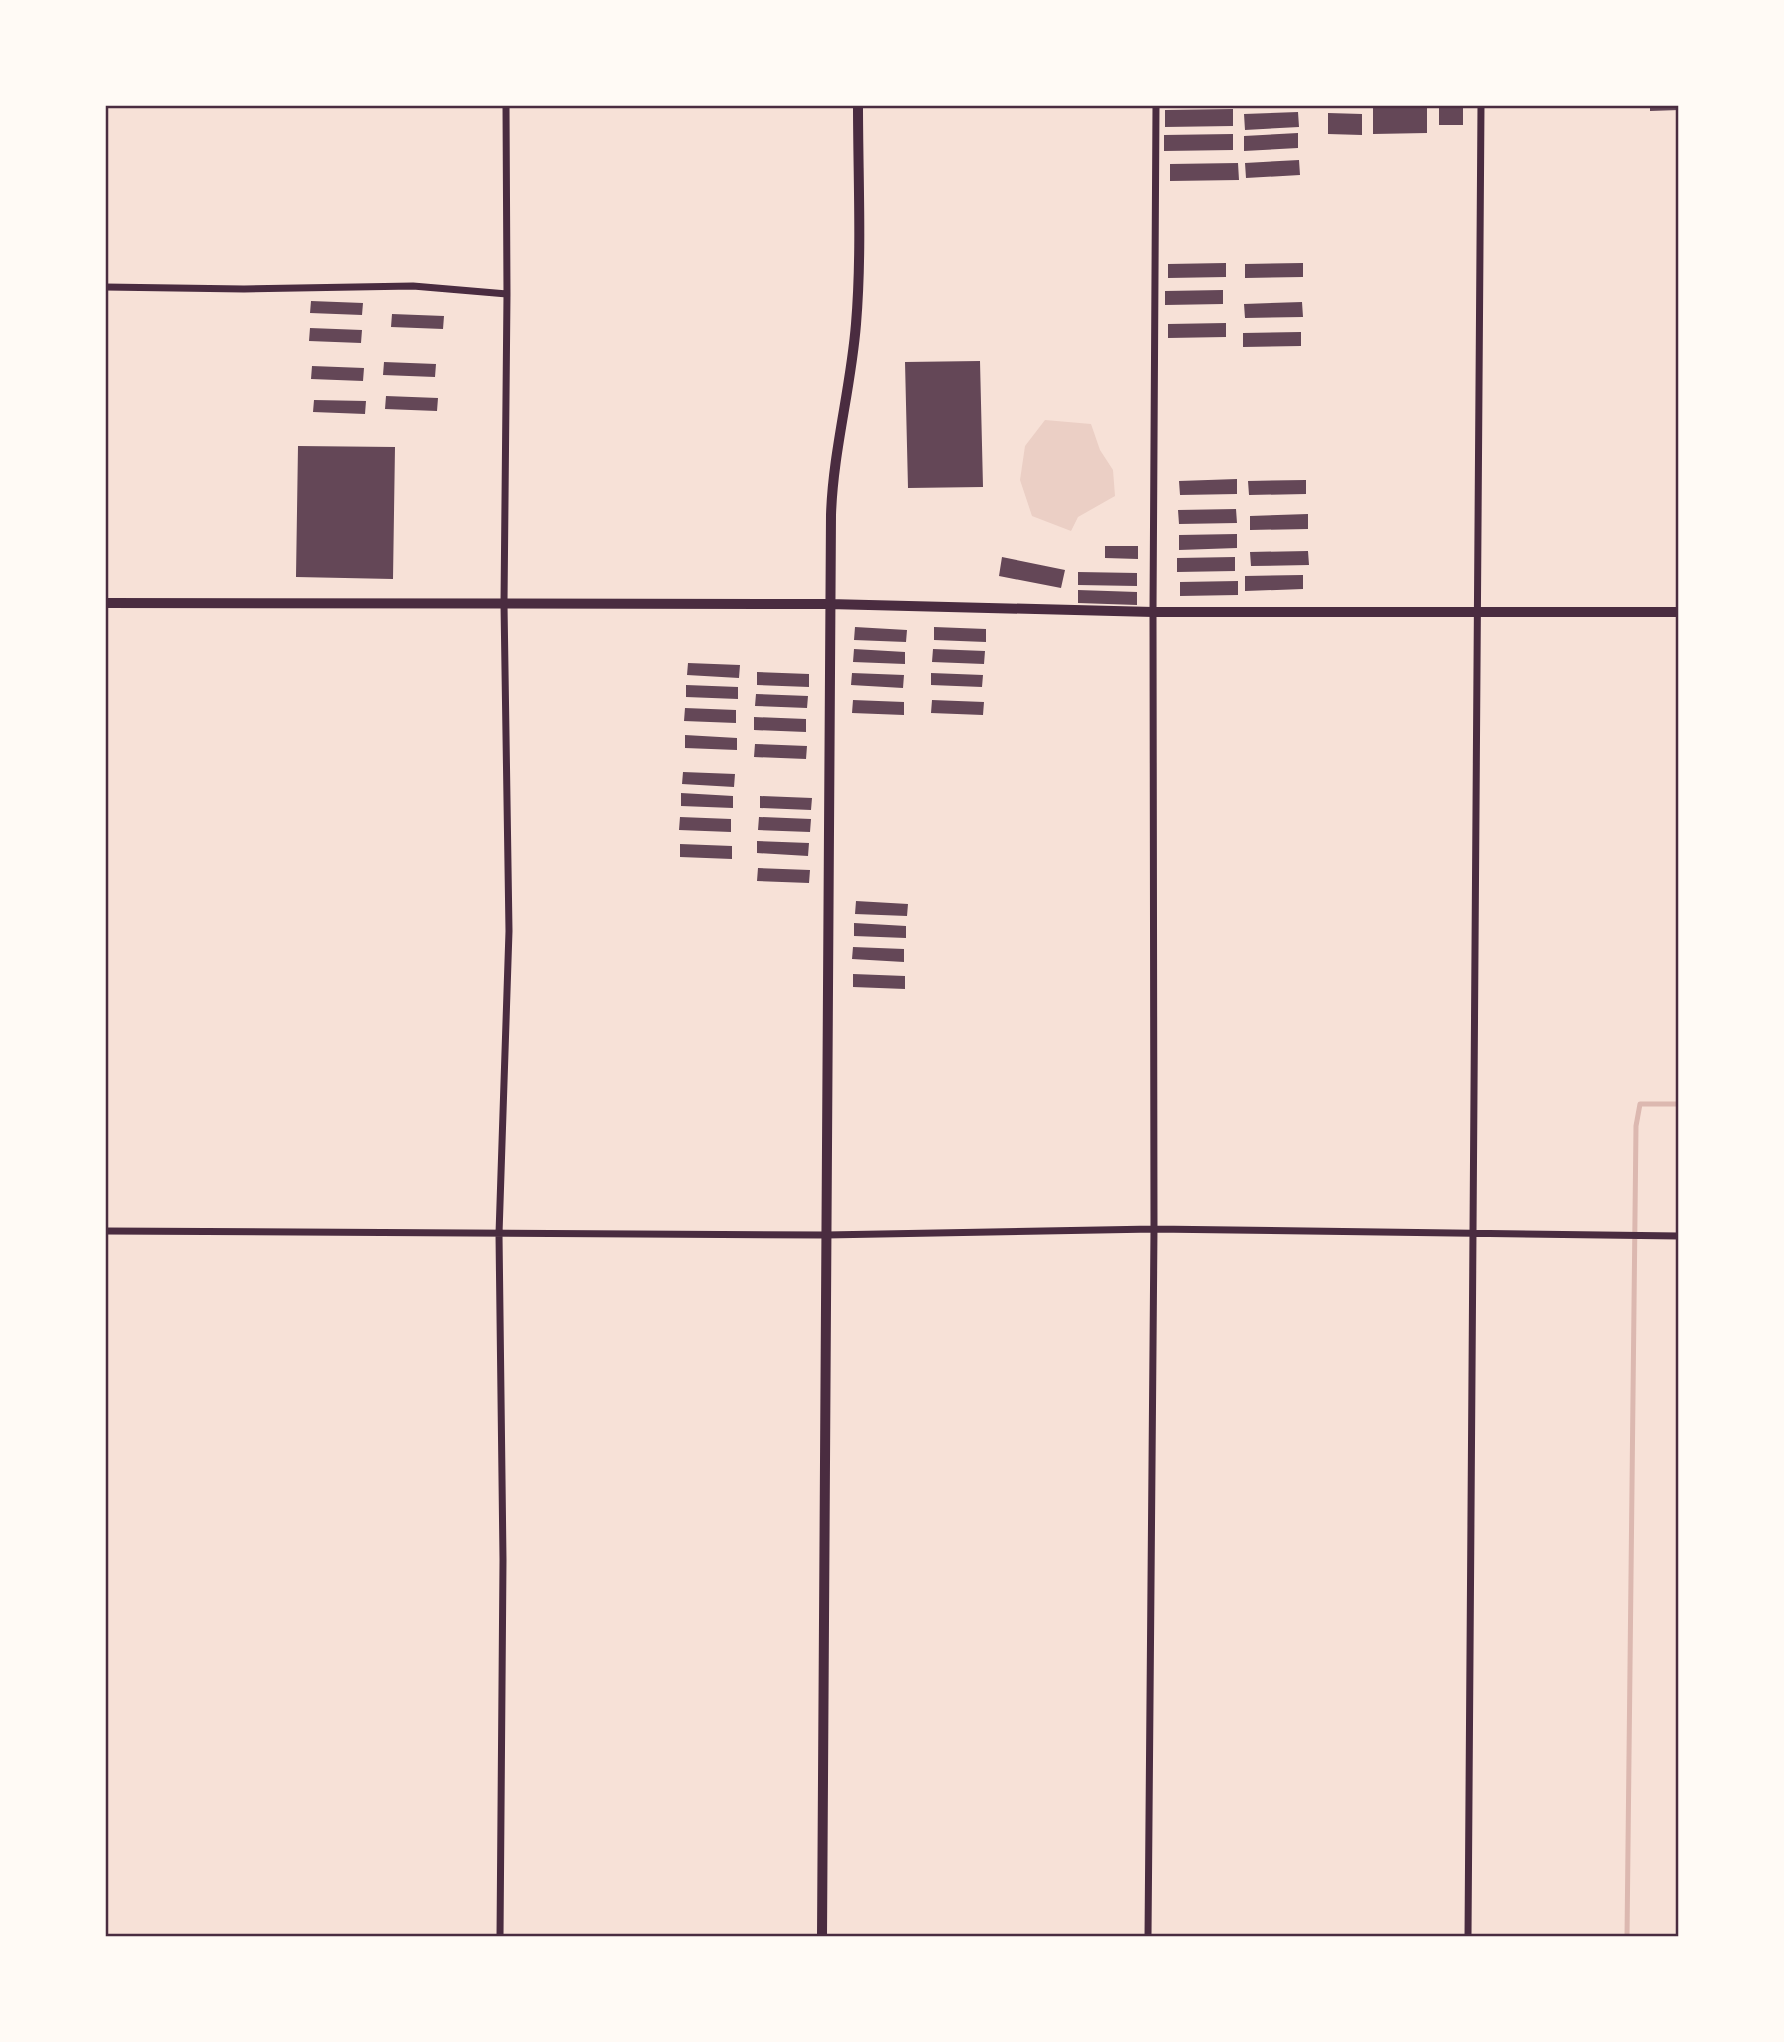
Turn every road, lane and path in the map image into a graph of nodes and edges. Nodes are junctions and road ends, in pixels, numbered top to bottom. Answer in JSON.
{"nodes":[{"id":1,"x":506,"y":105,"type":"edge"},
{"id":2,"x":858,"y":105,"type":"edge"},
{"id":3,"x":1156,"y":105,"type":"edge"},
{"id":4,"x":1481,"y":105,"type":"edge"},
{"id":5,"x":105,"y":287,"type":"edge"},
{"id":6,"x":507,"y":294,"type":"junction"},
{"id":7,"x":105,"y":603,"type":"edge"},
{"id":8,"x":504,"y":604,"type":"junction"},
{"id":9,"x":829,"y":604,"type":"junction"},
{"id":10,"x":1153,"y":612,"type":"junction"},
{"id":11,"x":1679,"y":612,"type":"edge"},
{"id":12,"x":1477,"y":613,"type":"junction"},
{"id":13,"x":1154,"y":1229,"type":"junction"},
{"id":14,"x":105,"y":1231,"type":"edge"},
{"id":15,"x":1474,"y":1233,"type":"junction"},
{"id":16,"x":499,"y":1234,"type":"junction"},
{"id":17,"x":826,"y":1235,"type":"junction"},
{"id":18,"x":1679,"y":1236,"type":"edge"},
{"id":19,"x":500,"y":1937,"type":"edge"},
{"id":20,"x":822,"y":1937,"type":"edge"},
{"id":21,"x":1148,"y":1937,"type":"edge"},
{"id":22,"x":1468,"y":1937,"type":"edge"}],
"edges":[{"from":1,"to":6,"type":"street"},
{"from":2,"to":9,"type":"street"},
{"from":3,"to":10,"type":"street"},
{"from":4,"to":12,"type":"street"},
{"from":5,"to":6,"type":"street"},
{"from":6,"to":8,"type":"street"},
{"from":7,"to":8,"type":"street"},
{"from":8,"to":9,"type":"street"},
{"from":8,"to":16,"type":"street"},
{"from":9,"to":10,"type":"street"},
{"from":9,"to":17,"type":"street"},
{"from":10,"to":12,"type":"street"},
{"from":10,"to":13,"type":"street"},
{"from":11,"to":12,"type":"street"},
{"from":12,"to":15,"type":"street"},
{"from":13,"to":15,"type":"street"},
{"from":13,"to":17,"type":"street"},
{"from":13,"to":21,"type":"street"},
{"from":14,"to":16,"type":"street"},
{"from":15,"to":18,"type":"street"},
{"from":15,"to":22,"type":"street"},
{"from":16,"to":17,"type":"street"},
{"from":16,"to":19,"type":"street"},
{"from":17,"to":20,"type":"street"}]}
